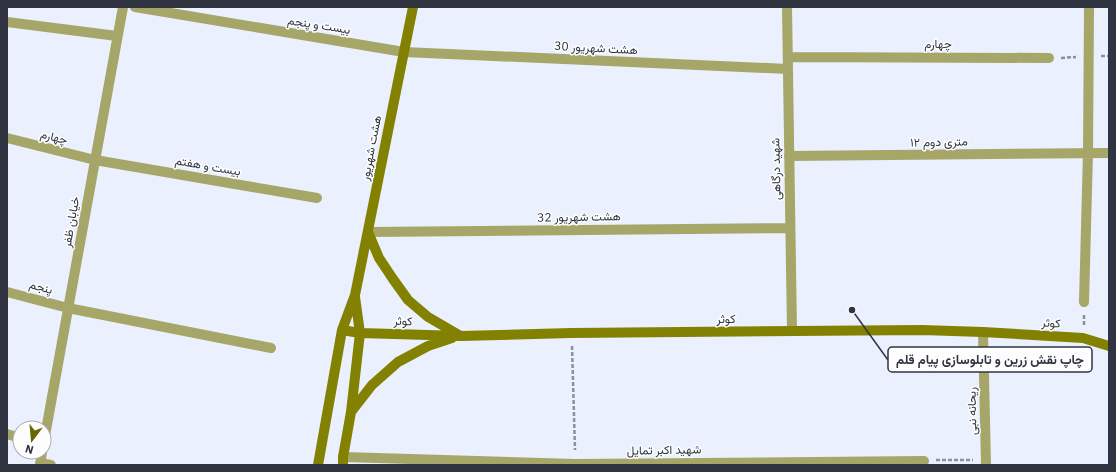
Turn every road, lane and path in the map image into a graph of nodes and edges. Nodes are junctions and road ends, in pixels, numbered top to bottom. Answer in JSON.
{"nodes":[{"id":1,"x":123,"y":7,"type":"edge"},
{"id":2,"x":135,"y":7,"type":"edge"},
{"id":3,"x":412,"y":7,"type":"edge"},
{"id":4,"x":787,"y":7,"type":"edge"},
{"id":5,"x":1089,"y":7,"type":"edge"},
{"id":6,"x":7,"y":22,"type":"edge"},
{"id":7,"x":117,"y":36,"type":"junction"},
{"id":8,"x":404,"y":52,"type":"junction"},
{"id":9,"x":788,"y":57,"type":"junction"},
{"id":10,"x":1088,"y":57,"type":"junction"},
{"id":11,"x":1048,"y":58,"type":"joint"},
{"id":12,"x":788,"y":69,"type":"junction"},
{"id":13,"x":7,"y":138,"type":"edge"},
{"id":14,"x":1088,"y":153,"type":"junction"},
{"id":15,"x":1109,"y":153,"type":"edge"},
{"id":16,"x":789,"y":156,"type":"junction"},
{"id":17,"x":95,"y":160,"type":"junction"},
{"id":18,"x":317,"y":198,"type":"dead end"},
{"id":19,"x":790,"y":228,"type":"junction"},
{"id":20,"x":368,"y":232,"type":"junction"},
{"id":21,"x":7,"y":292,"type":"edge"},
{"id":22,"x":355,"y":295,"type":"junction"},
{"id":23,"x":1084,"y":302,"type":"joint"},
{"id":24,"x":68,"y":308,"type":"junction"},
{"id":25,"x":342,"y":330,"type":"junction"},
{"id":26,"x":792,"y":331,"type":"junction"},
{"id":27,"x":983,"y":332,"type":"junction"},
{"id":28,"x":360,"y":333,"type":"junction"},
{"id":29,"x":571,"y":333,"type":"junction"},
{"id":30,"x":461,"y":336,"type":"junction"},
{"id":31,"x":1084,"y":338,"type":"junction"},
{"id":32,"x":1109,"y":346,"type":"edge"},
{"id":33,"x":271,"y":348,"type":"dead end"},
{"id":34,"x":351,"y":412,"type":"junction"},
{"id":35,"x":48,"y":420,"type":"edge"},
{"id":36,"x":343,"y":461,"type":"edge"},
{"id":37,"x":924,"y":461,"type":"joint"},
{"id":38,"x":986,"y":462,"type":"edge"},
{"id":39,"x":809,"y":463,"type":"edge"},
{"id":40,"x":40,"y":464,"type":"edge"},
{"id":41,"x":575,"y":464,"type":"edge"},
{"id":42,"x":51,"y":465,"type":"edge"},
{"id":43,"x":318,"y":465,"type":"edge"}],
"edges":[{"from":1,"to":7,"type":"street","name":"خیابان ظفر"},
{"from":2,"to":8,"type":"street","name":"بیست و پنجم"},
{"from":3,"to":8,"type":"main road","name":"هشت شهریور"},
{"from":4,"to":9,"type":"street","name":"شهید درگاهی"},
{"from":5,"to":10,"type":"street"},
{"from":6,"to":7,"type":"street"},
{"from":7,"to":17,"type":"street","name":"خیابان ظفر"},
{"from":8,"to":12,"type":"street","name":"هشت شهریور 30"},
{"from":8,"to":20,"type":"main road","name":"هشت شهریور"},
{"from":9,"to":11,"type":"street","name":"چهارم"},
{"from":9,"to":12,"type":"street","name":"شهید درگاهی"},
{"from":10,"to":11,"type":"path"},
{"from":10,"to":14,"type":"street"},
{"from":12,"to":16,"type":"street","name":"شهید درگاهی"},
{"from":13,"to":17,"type":"street","name":"چهارم"},
{"from":14,"to":15,"type":"street"},
{"from":14,"to":16,"type":"street","name":"۱۲ متری دوم"},
{"from":14,"to":23,"type":"street"},
{"from":16,"to":19,"type":"street","name":"شهید درگاهی"},
{"from":17,"to":18,"type":"street","name":"بیست و هفتم"},
{"from":17,"to":24,"type":"street","name":"خیابان ظفر"},
{"from":19,"to":20,"type":"street","name":"هشت شهریور 32"},
{"from":19,"to":26,"type":"street","name":"شهید درگاهی"},
{"from":20,"to":22,"type":"main road","name":"هشت شهریور"},
{"from":20,"to":30,"type":"main road"},
{"from":21,"to":24,"type":"street","name":"پنجم"},
{"from":22,"to":25,"type":"main road","name":"هشت شهریور"},
{"from":22,"to":28,"type":"main road","name":"هشت شهریور"},
{"from":23,"to":31,"type":"path"},
{"from":24,"to":33,"type":"street","name":"پنجم"},
{"from":24,"to":35,"type":"street","name":"خیابان ظفر"},
{"from":25,"to":28,"type":"main road","name":"کوثر"},
{"from":25,"to":43,"type":"main road","name":"هشت شهریور"},
{"from":26,"to":27,"type":"main road","name":"کوثر"},
{"from":26,"to":29,"type":"main road","name":"کوثر"},
{"from":27,"to":31,"type":"main road","name":"کوثر"},
{"from":27,"to":38,"type":"street","name":"ریحانه نبی"},
{"from":28,"to":30,"type":"main road","name":"کوثر"},
{"from":28,"to":34,"type":"main road","name":"هشت شهریور"},
{"from":29,"to":30,"type":"main road","name":"کوثر"},
{"from":29,"to":41,"type":"path"},
{"from":30,"to":34,"type":"main road"},
{"from":31,"to":32,"type":"main road","name":"کوثر"},
{"from":34,"to":36,"type":"main road","name":"هشت شهریور"},
{"from":36,"to":41,"type":"street","name":"شهید اکبر تمایل"},
{"from":37,"to":38,"type":"path"},
{"from":37,"to":39,"type":"street","name":"شهید اکبر تمایل"},
{"from":39,"to":41,"type":"street","name":"شهید اکبر تمایل"},
{"from":40,"to":42,"type":"street"}]}
